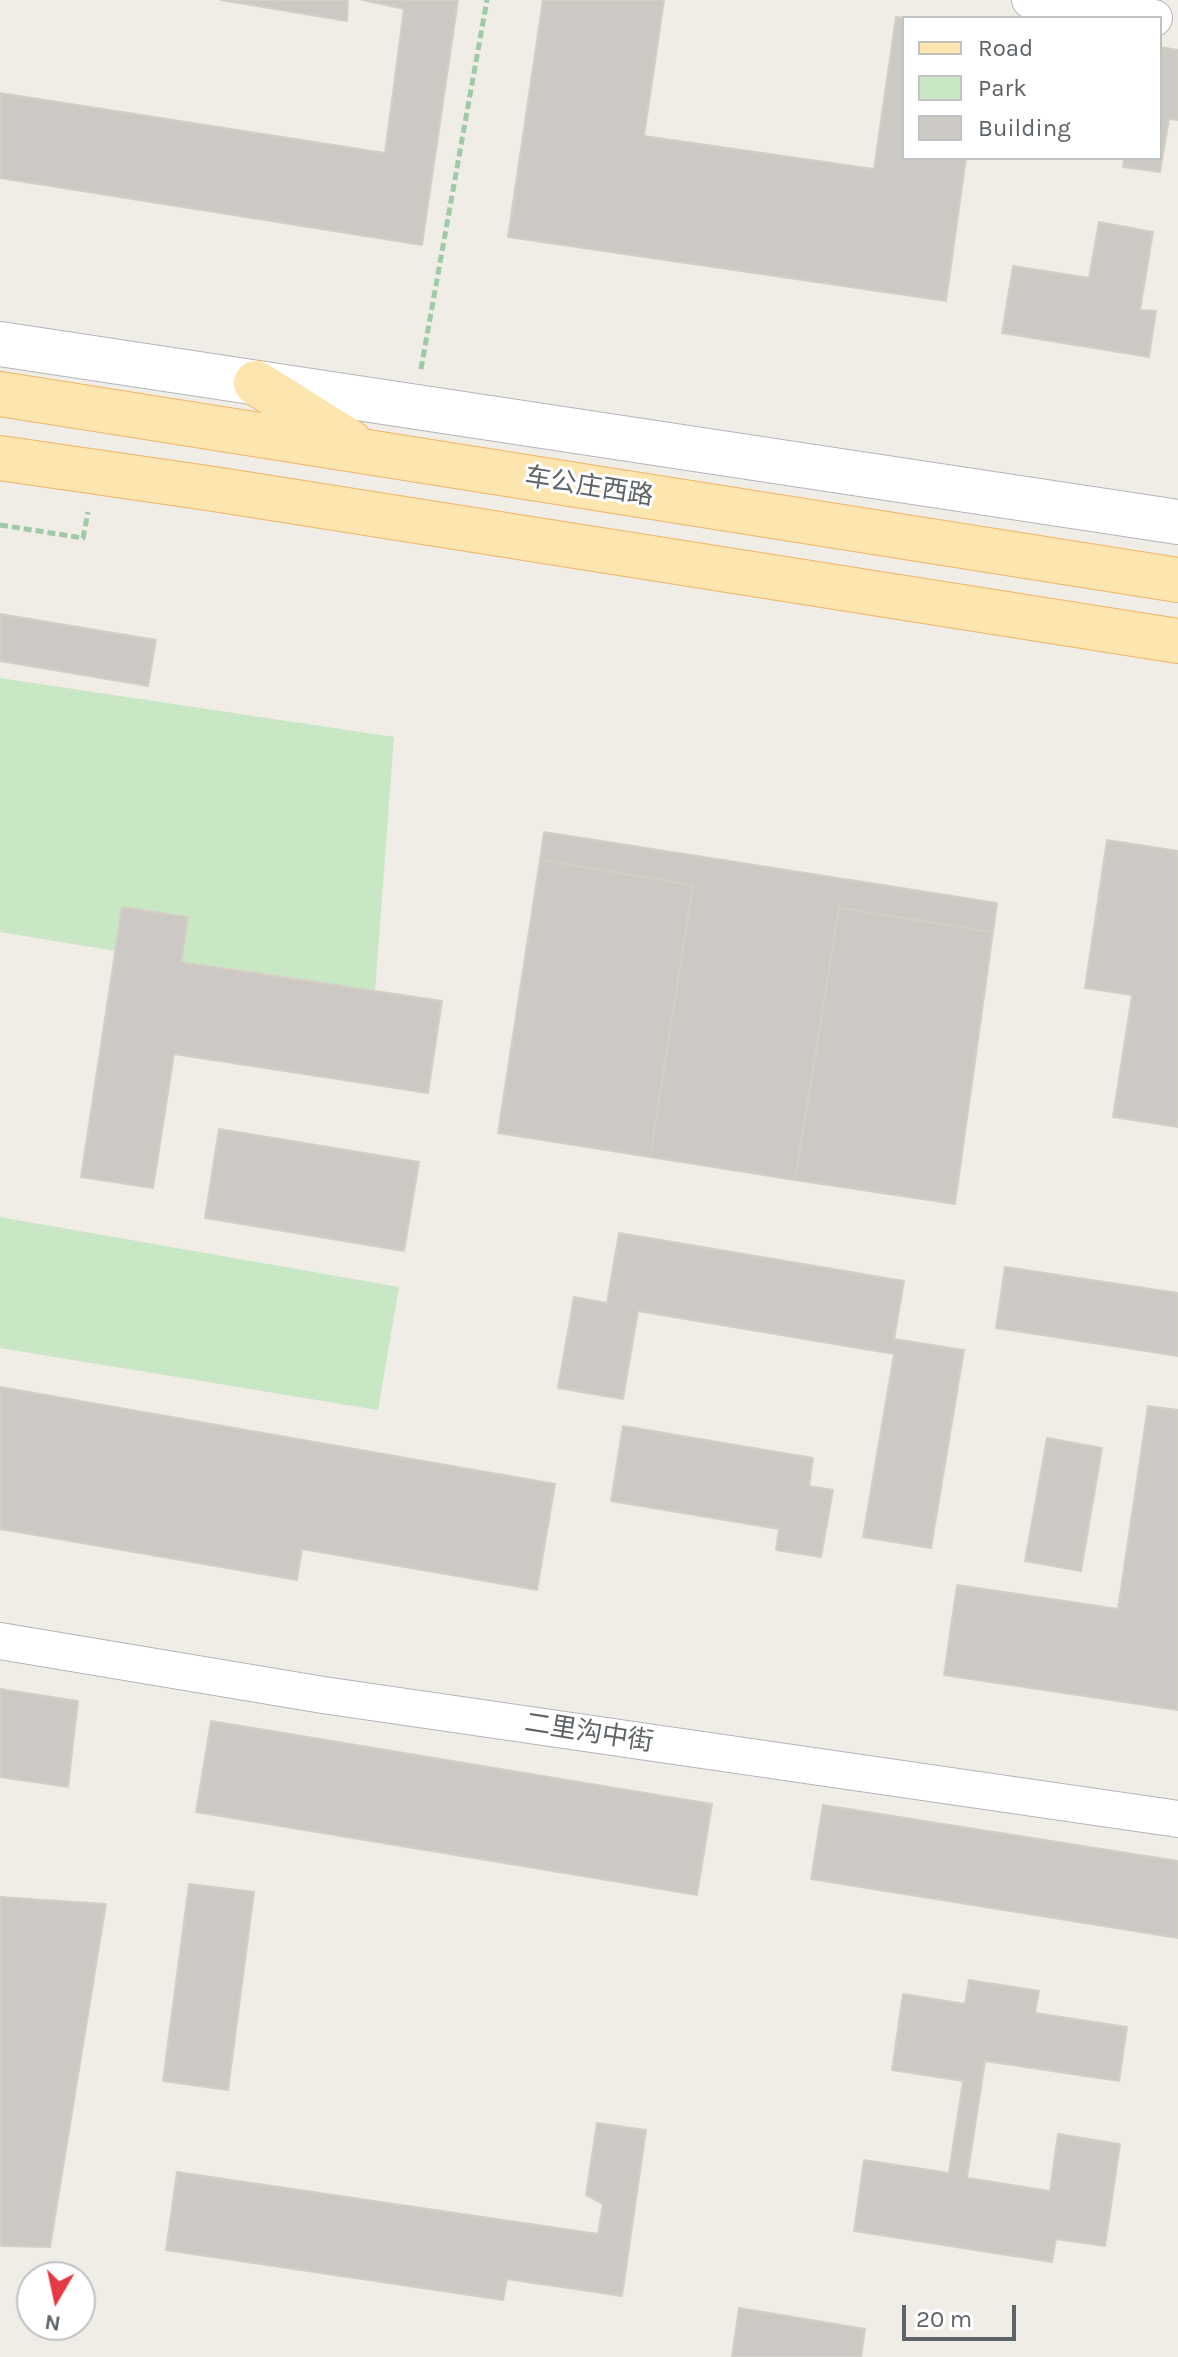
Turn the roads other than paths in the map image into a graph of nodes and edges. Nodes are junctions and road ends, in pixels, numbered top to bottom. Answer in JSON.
{"nodes":[{"id":1,"x":1030,"y":0,"type":"edge"},
{"id":2,"x":1143,"y":16,"type":"edge"},
{"id":3,"x":0,"y":344,"type":"edge"},
{"id":4,"x":256,"y":383,"type":"junction"},
{"id":5,"x":0,"y":394,"type":"edge"},
{"id":6,"x":365,"y":451,"type":"junction"},
{"id":7,"x":0,"y":458,"type":"edge"},
{"id":8,"x":1178,"y":522,"type":"edge"},
{"id":9,"x":1178,"y":580,"type":"edge"},
{"id":10,"x":1178,"y":641,"type":"edge"},
{"id":11,"x":0,"y":1641,"type":"edge"},
{"id":12,"x":1178,"y":1819,"type":"edge"}],
"edges":[{"from":1,"to":2,"type":"street"},
{"from":3,"to":4,"type":"street"},
{"from":4,"to":6,"type":"main road"},
{"from":4,"to":8,"type":"street"},
{"from":5,"to":6,"type":"main road","name":"车公庄西路"},
{"from":6,"to":9,"type":"main road","name":"车公庄西路"},
{"from":7,"to":10,"type":"main road"},
{"from":11,"to":12,"type":"street","name":"二里沟中街"}]}
